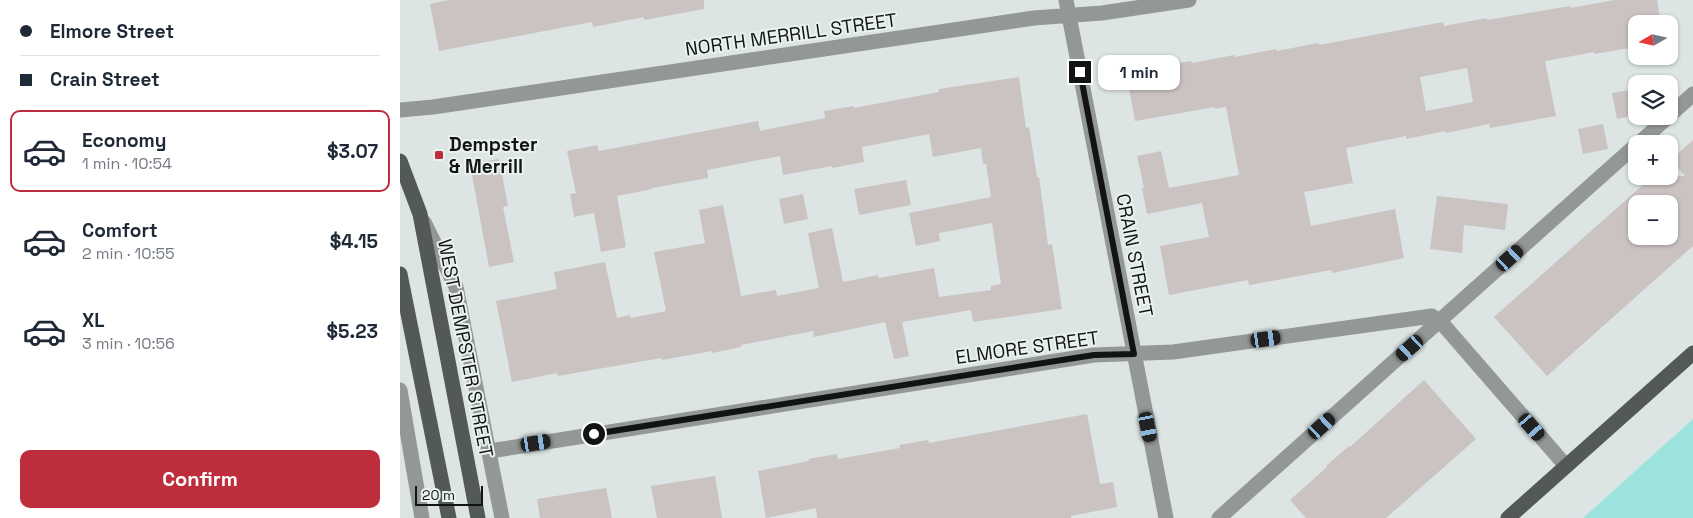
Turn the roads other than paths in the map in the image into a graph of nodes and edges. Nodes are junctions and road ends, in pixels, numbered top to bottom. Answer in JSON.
{"nodes":[{"id":1,"x":1066,"y":0,"type":"edge"},
{"id":2,"x":1189,"y":0,"type":"edge"},
{"id":3,"x":1069,"y":16,"type":"junction"},
{"id":4,"x":1693,"y":94,"type":"edge"},
{"id":5,"x":1678,"y":108,"type":"edge"},
{"id":6,"x":400,"y":110,"type":"edge"},
{"id":7,"x":1659,"y":125,"type":"edge"},
{"id":8,"x":1647,"y":135,"type":"edge"},
{"id":9,"x":1628,"y":152,"type":"edge"},
{"id":10,"x":400,"y":161,"type":"edge"},
{"id":11,"x":420,"y":214,"type":"junction"},
{"id":12,"x":400,"y":274,"type":"edge"},
{"id":13,"x":1440,"y":321,"type":"junction"},
{"id":14,"x":1693,"y":353,"type":"edge"},
{"id":15,"x":1134,"y":354,"type":"junction"},
{"id":16,"x":400,"y":390,"type":"edge"},
{"id":17,"x":403,"y":433,"type":"edge"},
{"id":18,"x":490,"y":451,"type":"junction"},
{"id":19,"x":1566,"y":466,"type":"junction"},
{"id":20,"x":422,"y":518,"type":"edge"},
{"id":21,"x":449,"y":518,"type":"edge"},
{"id":22,"x":478,"y":518,"type":"edge"},
{"id":23,"x":502,"y":518,"type":"edge"},
{"id":24,"x":1166,"y":518,"type":"edge"},
{"id":25,"x":1219,"y":518,"type":"edge"},
{"id":26,"x":1508,"y":518,"type":"edge"}],
"edges":[{"from":1,"to":3,"type":"street","name":"CRAIN STREET"},
{"from":2,"to":3,"type":"street","name":"NORTH MERRILL STREET"},
{"from":3,"to":6,"type":"street","name":"NORTH MERRILL STREET"},
{"from":3,"to":15,"type":"street","name":"CRAIN STREET"},
{"from":4,"to":5,"type":"street"},
{"from":7,"to":8,"type":"street"},
{"from":9,"to":13,"type":"street"},
{"from":10,"to":11,"type":"main road","name":"WEST DEMPSTER STREET"},
{"from":11,"to":18,"type":"street","name":"WEST DEMPSTER STREET"},
{"from":11,"to":22,"type":"main road","name":"WEST DEMPSTER STREET"},
{"from":12,"to":21,"type":"main road"},
{"from":13,"to":15,"type":"street","name":"ELMORE STREET"},
{"from":13,"to":19,"type":"street"},
{"from":13,"to":25,"type":"street"},
{"from":14,"to":19,"type":"main road"},
{"from":15,"to":18,"type":"street","name":"ELMORE STREET"},
{"from":15,"to":24,"type":"street","name":"CRAIN STREET"},
{"from":16,"to":17,"type":"street"},
{"from":17,"to":20,"type":"street"},
{"from":18,"to":23,"type":"street","name":"WEST DEMPSTER STREET"},
{"from":19,"to":26,"type":"main road"}]}
